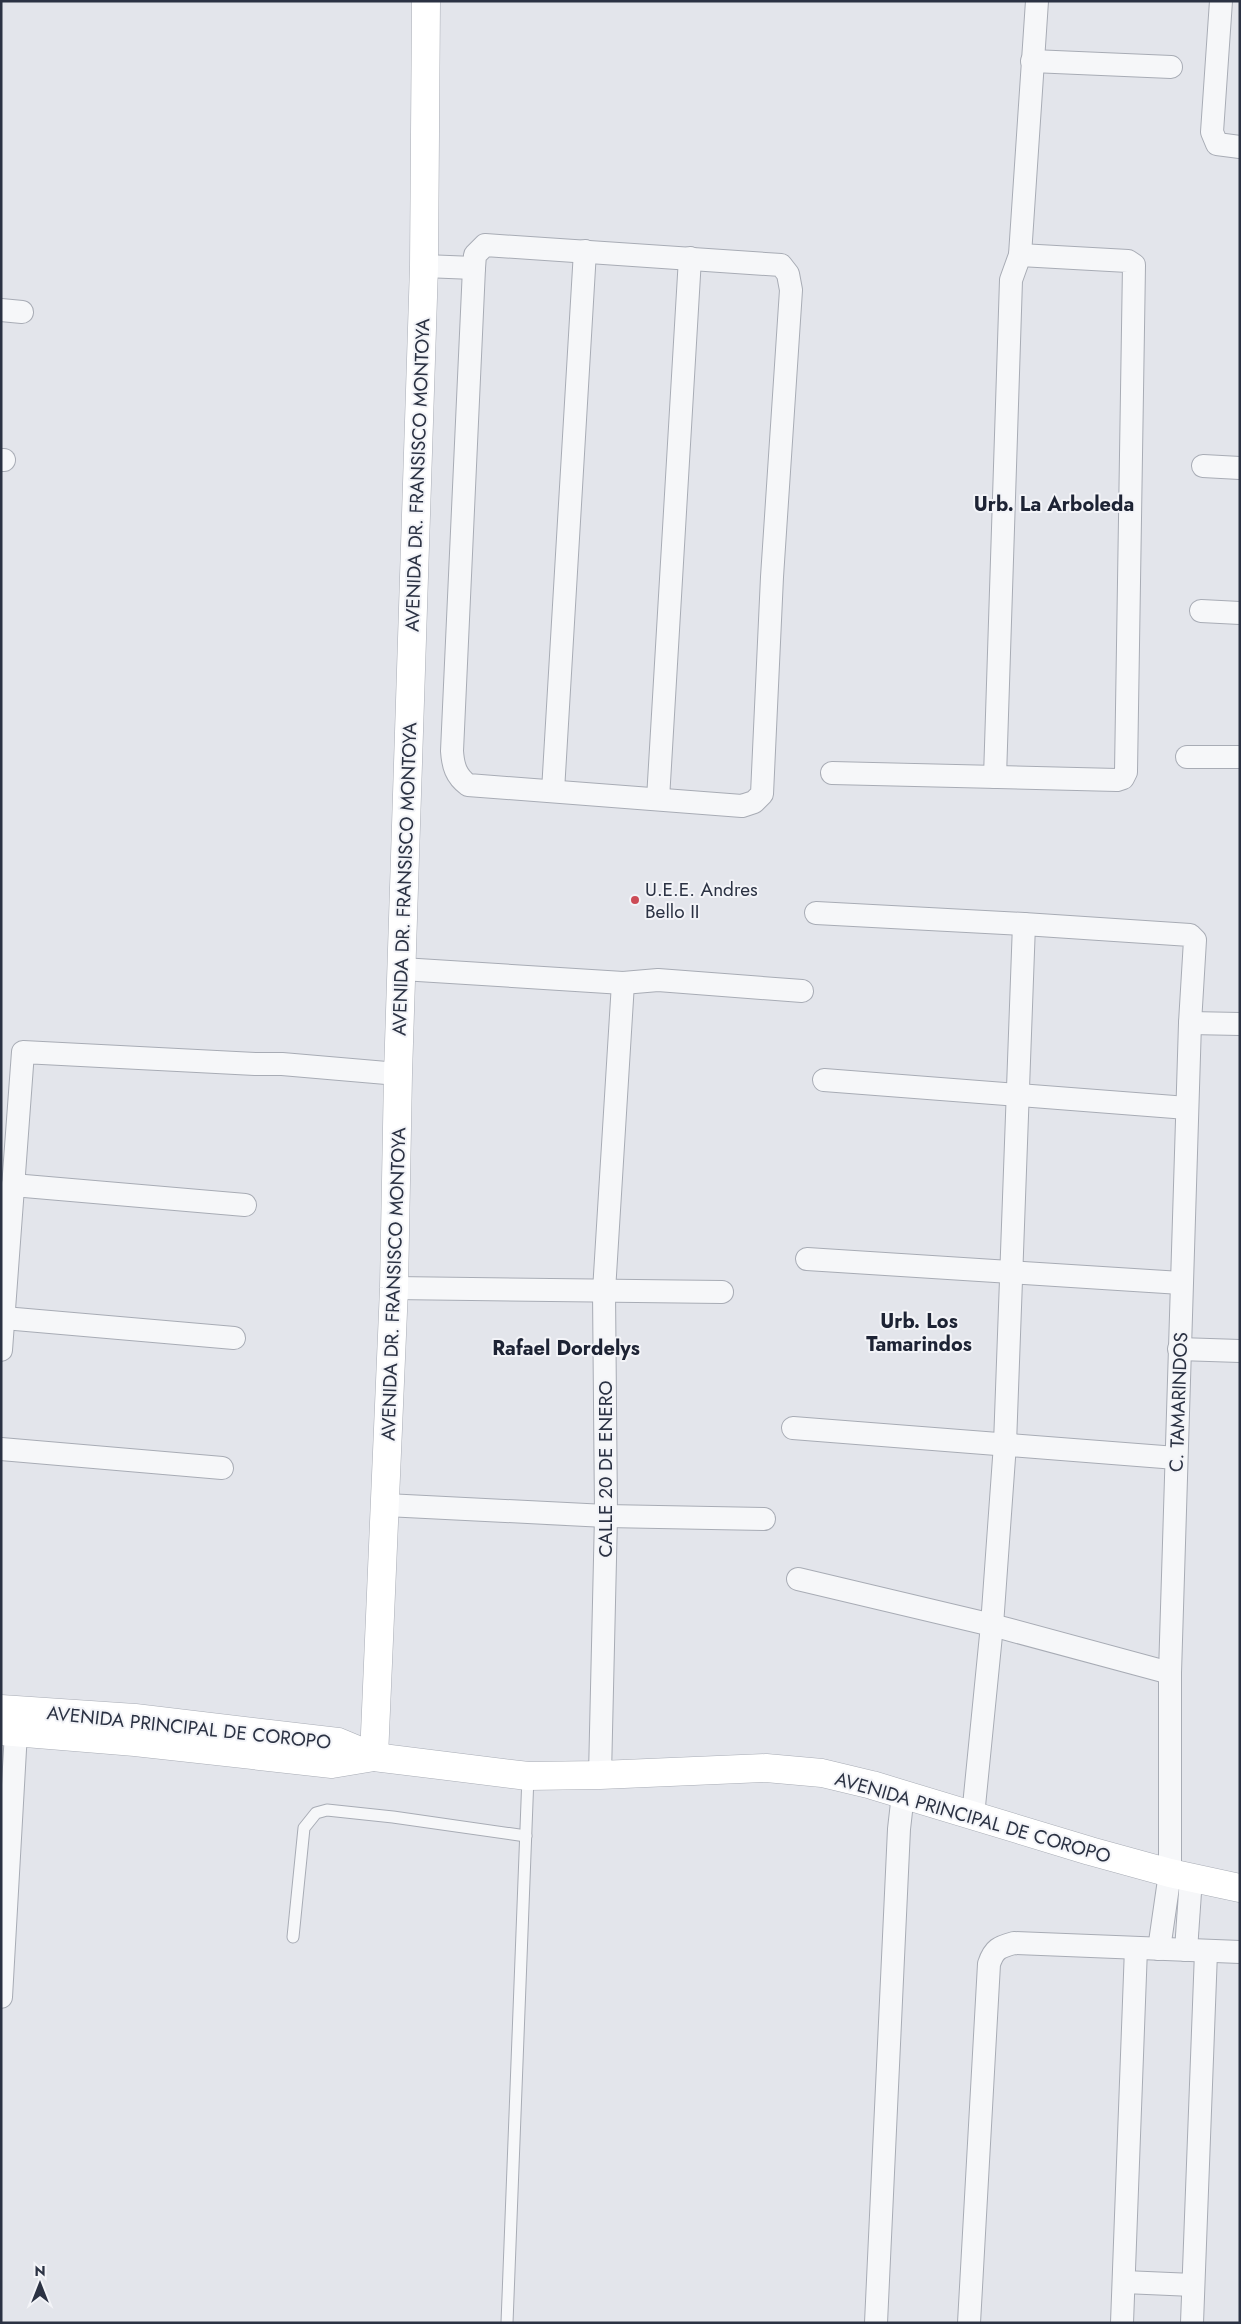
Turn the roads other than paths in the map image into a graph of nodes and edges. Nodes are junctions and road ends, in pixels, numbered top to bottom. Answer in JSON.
{"nodes":[{"id":1,"x":426,"y":1,"type":"edge"},
{"id":2,"x":1037,"y":1,"type":"edge"},
{"id":3,"x":1221,"y":1,"type":"edge"},
{"id":4,"x":1032,"y":61,"type":"junction"},
{"id":5,"x":1171,"y":66,"type":"dead end"},
{"id":6,"x":1239,"y":150,"type":"edge"},
{"id":7,"x":585,"y":251,"type":"junction"},
{"id":8,"x":1020,"y":255,"type":"junction"},
{"id":9,"x":690,"y":258,"type":"junction"},
{"id":10,"x":424,"y":266,"type":"junction"},
{"id":11,"x":474,"y":268,"type":"junction"},
{"id":12,"x":1203,"y":466,"type":"dead end"},
{"id":13,"x":1240,"y":468,"type":"edge"},
{"id":14,"x":1201,"y":611,"type":"dead end"},
{"id":15,"x":1240,"y":613,"type":"edge"},
{"id":16,"x":1187,"y":757,"type":"dead end"},
{"id":17,"x":1240,"y":757,"type":"edge"},
{"id":18,"x":832,"y":772,"type":"dead end"},
{"id":19,"x":995,"y":777,"type":"junction"},
{"id":20,"x":553,"y":792,"type":"junction"},
{"id":21,"x":658,"y":799,"type":"junction"},
{"id":22,"x":816,"y":913,"type":"dead end"},
{"id":23,"x":1024,"y":924,"type":"junction"},
{"id":24,"x":402,"y":969,"type":"junction"},
{"id":25,"x":623,"y":982,"type":"junction"},
{"id":26,"x":802,"y":991,"type":"dead end"},
{"id":27,"x":1190,"y":1023,"type":"junction"},
{"id":28,"x":1240,"y":1024,"type":"edge"},
{"id":29,"x":398,"y":1074,"type":"junction"},
{"id":30,"x":824,"y":1080,"type":"dead end"},
{"id":31,"x":1018,"y":1094,"type":"junction"},
{"id":32,"x":1187,"y":1108,"type":"junction"},
{"id":33,"x":13,"y":1185,"type":"junction"},
{"id":34,"x":245,"y":1205,"type":"dead end"},
{"id":35,"x":807,"y":1259,"type":"dead end"},
{"id":36,"x":1012,"y":1272,"type":"junction"},
{"id":37,"x":1181,"y":1283,"type":"junction"},
{"id":38,"x":394,"y":1288,"type":"junction"},
{"id":39,"x":604,"y":1290,"type":"junction"},
{"id":40,"x":722,"y":1292,"type":"dead end"},
{"id":41,"x":4,"y":1318,"type":"junction"},
{"id":42,"x":234,"y":1338,"type":"dead end"},
{"id":43,"x":1179,"y":1349,"type":"junction"},
{"id":44,"x":1,"y":1350,"type":"edge"},
{"id":45,"x":1240,"y":1351,"type":"edge"},
{"id":46,"x":793,"y":1428,"type":"dead end"},
{"id":47,"x":1005,"y":1444,"type":"junction"},
{"id":48,"x":1,"y":1449,"type":"edge"},
{"id":49,"x":1176,"y":1458,"type":"junction"},
{"id":50,"x":222,"y":1468,"type":"dead end"},
{"id":51,"x":386,"y":1505,"type":"junction"},
{"id":52,"x":606,"y":1516,"type":"junction"},
{"id":53,"x":764,"y":1520,"type":"dead end"},
{"id":54,"x":798,"y":1579,"type":"dead end"},
{"id":55,"x":992,"y":1625,"type":"junction"},
{"id":56,"x":1170,"y":1673,"type":"junction"},
{"id":57,"x":6,"y":1724,"type":"edge"},
{"id":58,"x":374,"y":1758,"type":"junction"},
{"id":59,"x":600,"y":1775,"type":"junction"},
{"id":60,"x":528,"y":1776,"type":"junction"},
{"id":61,"x":903,"y":1794,"type":"junction"},
{"id":62,"x":973,"y":1816,"type":"junction"},
{"id":63,"x":526,"y":1836,"type":"junction"},
{"id":64,"x":1180,"y":1876,"type":"junction"},
{"id":65,"x":1240,"y":1888,"type":"edge"},
{"id":66,"x":293,"y":1937,"type":"dead end"},
{"id":67,"x":1136,"y":1948,"type":"junction"},
{"id":68,"x":1159,"y":1949,"type":"junction"},
{"id":69,"x":1196,"y":1951,"type":"junction"},
{"id":70,"x":1240,"y":1952,"type":"edge"},
{"id":71,"x":1,"y":1988,"type":"edge"},
{"id":72,"x":1,"y":1997,"type":"edge"},
{"id":73,"x":1124,"y":2282,"type":"junction"},
{"id":74,"x":1193,"y":2285,"type":"junction"},
{"id":75,"x":507,"y":2323,"type":"edge"},
{"id":76,"x":876,"y":2323,"type":"edge"},
{"id":77,"x":969,"y":2323,"type":"edge"},
{"id":78,"x":1122,"y":2323,"type":"edge"},
{"id":79,"x":1192,"y":2323,"type":"edge"}],
"edges":[{"from":1,"to":10,"type":"main road","name":"AVENIDA DR. FRANSISCO MONTOYA"},
{"from":2,"to":4,"type":"street"},
{"from":3,"to":6,"type":"street"},
{"from":4,"to":5,"type":"street"},
{"from":4,"to":8,"type":"street"},
{"from":7,"to":9,"type":"street"},
{"from":7,"to":11,"type":"street"},
{"from":7,"to":20,"type":"street"},
{"from":8,"to":19,"type":"street"},
{"from":8,"to":19,"type":"street"},
{"from":9,"to":21,"type":"street"},
{"from":9,"to":21,"type":"street"},
{"from":10,"to":11,"type":"street"},
{"from":10,"to":24,"type":"main road","name":"AVENIDA DR. FRANSISCO MONTOYA"},
{"from":11,"to":20,"type":"street"},
{"from":12,"to":13,"type":"street"},
{"from":14,"to":15,"type":"street"},
{"from":16,"to":17,"type":"street"},
{"from":18,"to":19,"type":"street"},
{"from":20,"to":21,"type":"street"},
{"from":22,"to":23,"type":"street"},
{"from":23,"to":27,"type":"street","name":"C. TAMARINDOS"},
{"from":23,"to":31,"type":"street"},
{"from":24,"to":25,"type":"street"},
{"from":24,"to":29,"type":"main road","name":"AVENIDA DR. FRANSISCO MONTOYA"},
{"from":25,"to":26,"type":"street"},
{"from":25,"to":39,"type":"street","name":"CALLE 20 DE ENERO"},
{"from":27,"to":28,"type":"street"},
{"from":27,"to":32,"type":"street","name":"C. TAMARINDOS"},
{"from":29,"to":33,"type":"street"},
{"from":29,"to":38,"type":"main road","name":"AVENIDA DR. FRANSISCO MONTOYA"},
{"from":30,"to":31,"type":"street"},
{"from":31,"to":32,"type":"street"},
{"from":31,"to":36,"type":"street"},
{"from":32,"to":37,"type":"street","name":"C. TAMARINDOS"},
{"from":33,"to":34,"type":"street"},
{"from":33,"to":41,"type":"street"},
{"from":35,"to":36,"type":"street"},
{"from":36,"to":37,"type":"street"},
{"from":36,"to":47,"type":"street"},
{"from":37,"to":43,"type":"street","name":"C. TAMARINDOS"},
{"from":38,"to":39,"type":"street"},
{"from":38,"to":51,"type":"main road","name":"AVENIDA DR. FRANSISCO MONTOYA"},
{"from":39,"to":40,"type":"street"},
{"from":39,"to":52,"type":"street","name":"CALLE 20 DE ENERO"},
{"from":41,"to":42,"type":"street"},
{"from":41,"to":44,"type":"street"},
{"from":43,"to":45,"type":"street"},
{"from":43,"to":49,"type":"street","name":"C. TAMARINDOS"},
{"from":46,"to":47,"type":"street"},
{"from":47,"to":49,"type":"street"},
{"from":47,"to":55,"type":"street"},
{"from":48,"to":50,"type":"street"},
{"from":49,"to":56,"type":"street","name":"C. TAMARINDOS"},
{"from":51,"to":52,"type":"street"},
{"from":51,"to":58,"type":"main road","name":"AVENIDA DR. FRANSISCO MONTOYA"},
{"from":52,"to":53,"type":"street"},
{"from":52,"to":59,"type":"street","name":"CALLE 20 DE ENERO"},
{"from":54,"to":55,"type":"street"},
{"from":55,"to":56,"type":"street"},
{"from":55,"to":62,"type":"street"},
{"from":56,"to":64,"type":"street","name":"C. TAMARINDOS"},
{"from":57,"to":58,"type":"main road","name":"AVENIDA PRINCIPAL DE COROPO"},
{"from":57,"to":71,"type":"street"},
{"from":58,"to":60,"type":"main road","name":"AVENIDA PRINCIPAL DE COROPO"},
{"from":59,"to":60,"type":"main road","name":"AVENIDA PRINCIPAL DE COROPO"},
{"from":59,"to":61,"type":"main road","name":"AVENIDA PRINCIPAL DE COROPO"},
{"from":60,"to":63,"type":"lane"},
{"from":61,"to":62,"type":"main road","name":"AVENIDA PRINCIPAL DE COROPO"},
{"from":61,"to":76,"type":"street"},
{"from":62,"to":64,"type":"main road","name":"AVENIDA PRINCIPAL DE COROPO"},
{"from":63,"to":66,"type":"lane"},
{"from":63,"to":75,"type":"lane"},
{"from":64,"to":65,"type":"main road","name":"AVENIDA PRINCIPAL DE COROPO"},
{"from":64,"to":68,"type":"street"},
{"from":64,"to":69,"type":"street"},
{"from":67,"to":68,"type":"street"},
{"from":67,"to":73,"type":"street"},
{"from":67,"to":77,"type":"street"},
{"from":68,"to":69,"type":"street"},
{"from":69,"to":70,"type":"street"},
{"from":69,"to":74,"type":"street"},
{"from":71,"to":72,"type":"street"},
{"from":73,"to":74,"type":"street"},
{"from":73,"to":78,"type":"street"},
{"from":74,"to":79,"type":"street"}]}
